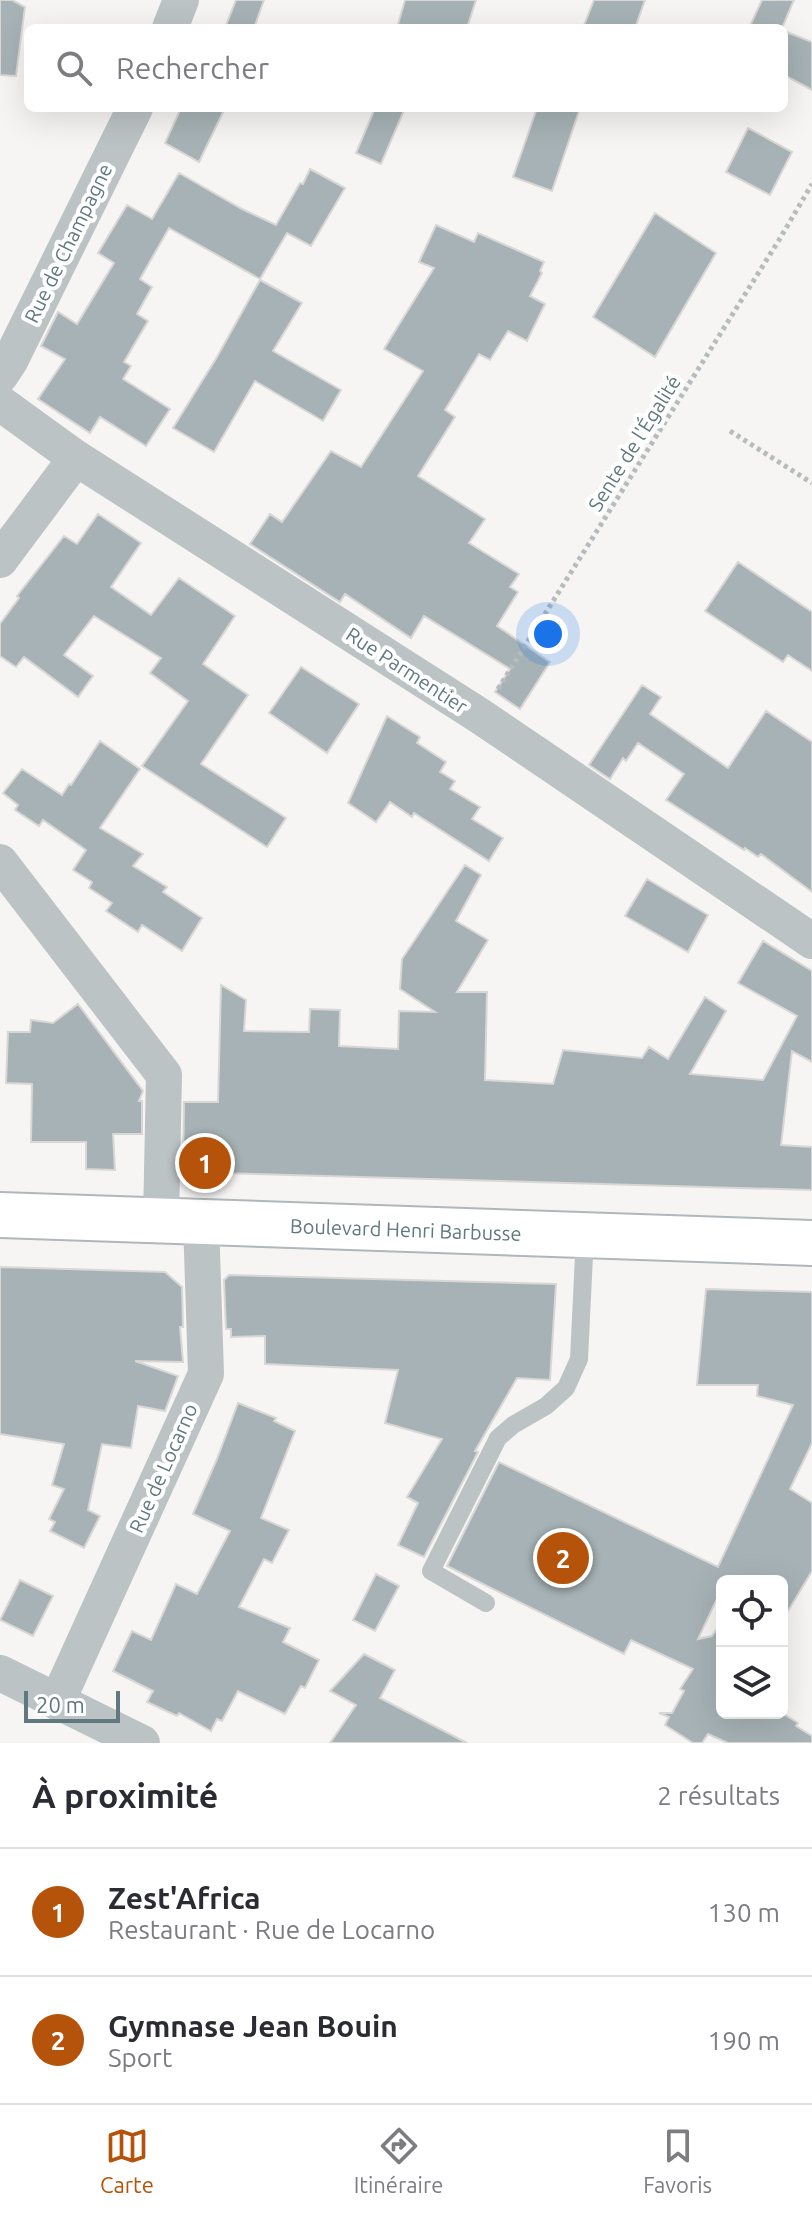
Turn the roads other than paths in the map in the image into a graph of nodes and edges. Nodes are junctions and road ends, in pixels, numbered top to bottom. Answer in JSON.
{"nodes":[{"id":1,"x":181,"y":0,"type":"edge"},
{"id":2,"x":172,"y":24,"type":"edge"},
{"id":3,"x":133,"y":112,"type":"edge"},
{"id":4,"x":0,"y":376,"type":"edge"},
{"id":5,"x":0,"y":403,"type":"edge"},
{"id":6,"x":76,"y":458,"type":"junction"},
{"id":7,"x":0,"y":560,"type":"edge"},
{"id":8,"x":0,"y":862,"type":"edge"},
{"id":9,"x":812,"y":941,"type":"edge"},
{"id":10,"x":0,"y":1215,"type":"edge"},
{"id":11,"x":181,"y":1220,"type":"junction"},
{"id":12,"x":585,"y":1235,"type":"junction"},
{"id":13,"x":812,"y":1243,"type":"edge"},
{"id":14,"x":486,"y":1603,"type":"dead end"},
{"id":15,"x":0,"y":1673,"type":"edge"},
{"id":16,"x":57,"y":1702,"type":"junction"},
{"id":17,"x":142,"y":1743,"type":"edge"}],
"edges":[{"from":1,"to":2,"type":"street"},
{"from":3,"to":4,"type":"street","name":"Rue de Champagne"},
{"from":5,"to":6,"type":"street","name":"Rue Parmentier"},
{"from":6,"to":7,"type":"street"},
{"from":6,"to":9,"type":"street","name":"Rue Parmentier"},
{"from":8,"to":11,"type":"street","name":"Rue de Locarno"},
{"from":10,"to":11,"type":"main road","name":"Boulevard Henri Barbusse"},
{"from":11,"to":12,"type":"main road","name":"Boulevard Henri Barbusse"},
{"from":11,"to":16,"type":"street","name":"Rue de Locarno"},
{"from":12,"to":13,"type":"main road","name":"Boulevard Henri Barbusse"},
{"from":12,"to":14,"type":"lane"},
{"from":15,"to":16,"type":"street"},
{"from":16,"to":17,"type":"street"}]}
